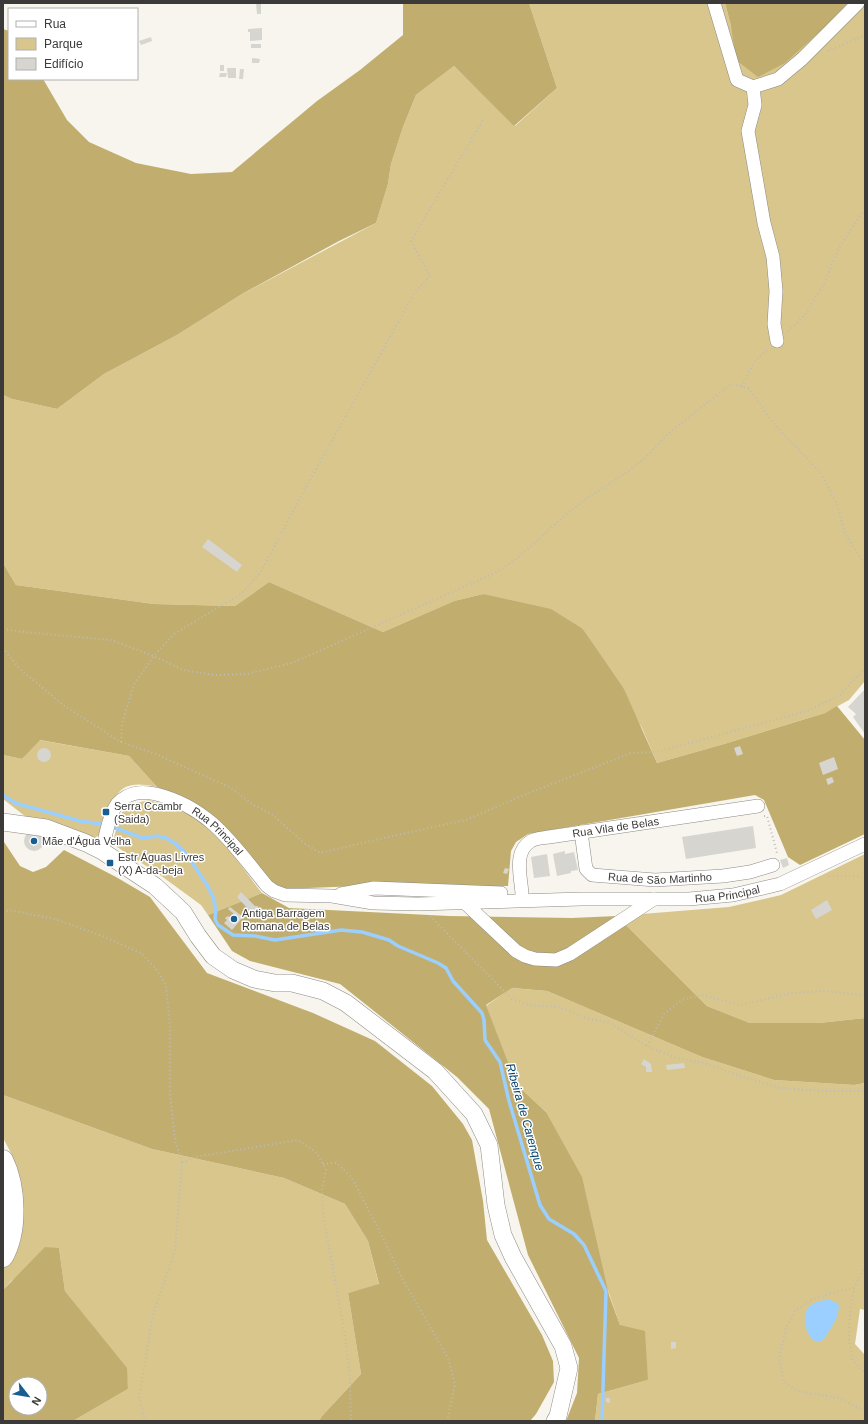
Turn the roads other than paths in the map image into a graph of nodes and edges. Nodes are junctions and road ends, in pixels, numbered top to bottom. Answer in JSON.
{"nodes":[{"id":1,"x":714,"y":3,"type":"edge"},
{"id":2,"x":858,"y":3,"type":"edge"},
{"id":3,"x":753,"y":87,"type":"junction"},
{"id":4,"x":777,"y":341,"type":"road end"},
{"id":5,"x":758,"y":806,"type":"road end"},
{"id":6,"x":3,"y":822,"type":"edge"},
{"id":7,"x":581,"y":832,"type":"junction"},
{"id":8,"x":865,"y":844,"type":"edge"},
{"id":9,"x":102,"y":851,"type":"junction"},
{"id":10,"x":773,"y":865,"type":"road end"},
{"id":11,"x":522,"y":894,"type":"junction"},
{"id":12,"x":332,"y":896,"type":"junction"},
{"id":13,"x":581,"y":898,"type":"junction"},
{"id":14,"x":654,"y":899,"type":"junction"},
{"id":15,"x":464,"y":902,"type":"junction"},
{"id":16,"x":3,"y":1160,"type":"edge"},
{"id":17,"x":14,"y":1196,"type":"junction"},
{"id":18,"x":3,"y":1224,"type":"edge"},
{"id":19,"x":3,"y":1257,"type":"edge"},
{"id":20,"x":555,"y":1421,"type":"edge"}],
"edges":[{"from":1,"to":3,"type":"street"},
{"from":2,"to":3,"type":"street"},
{"from":3,"to":4,"type":"street"},
{"from":5,"to":7,"type":"street","name":"Rua Vila de Belas"},
{"from":6,"to":9,"type":"main road"},
{"from":7,"to":10,"type":"street","name":"Rua de São Martinho"},
{"from":7,"to":11,"type":"street","name":"Rua Vila de Belas"},
{"from":8,"to":14,"type":"street","name":"Rua Principal"},
{"from":9,"to":12,"type":"street","name":"Rua Principal"},
{"from":9,"to":20,"type":"main road"},
{"from":11,"to":12,"type":"street","name":"Rua Principal"},
{"from":11,"to":13,"type":"street","name":"Rua Principal"},
{"from":12,"to":15,"type":"street","name":"Rua Principal"},
{"from":13,"to":14,"type":"street","name":"Rua Principal"},
{"from":13,"to":15,"type":"street","name":"Rua Principal"},
{"from":14,"to":15,"type":"street"},
{"from":16,"to":17,"type":"highway"},
{"from":17,"to":18,"type":"highway"},
{"from":17,"to":19,"type":"highway"}]}
